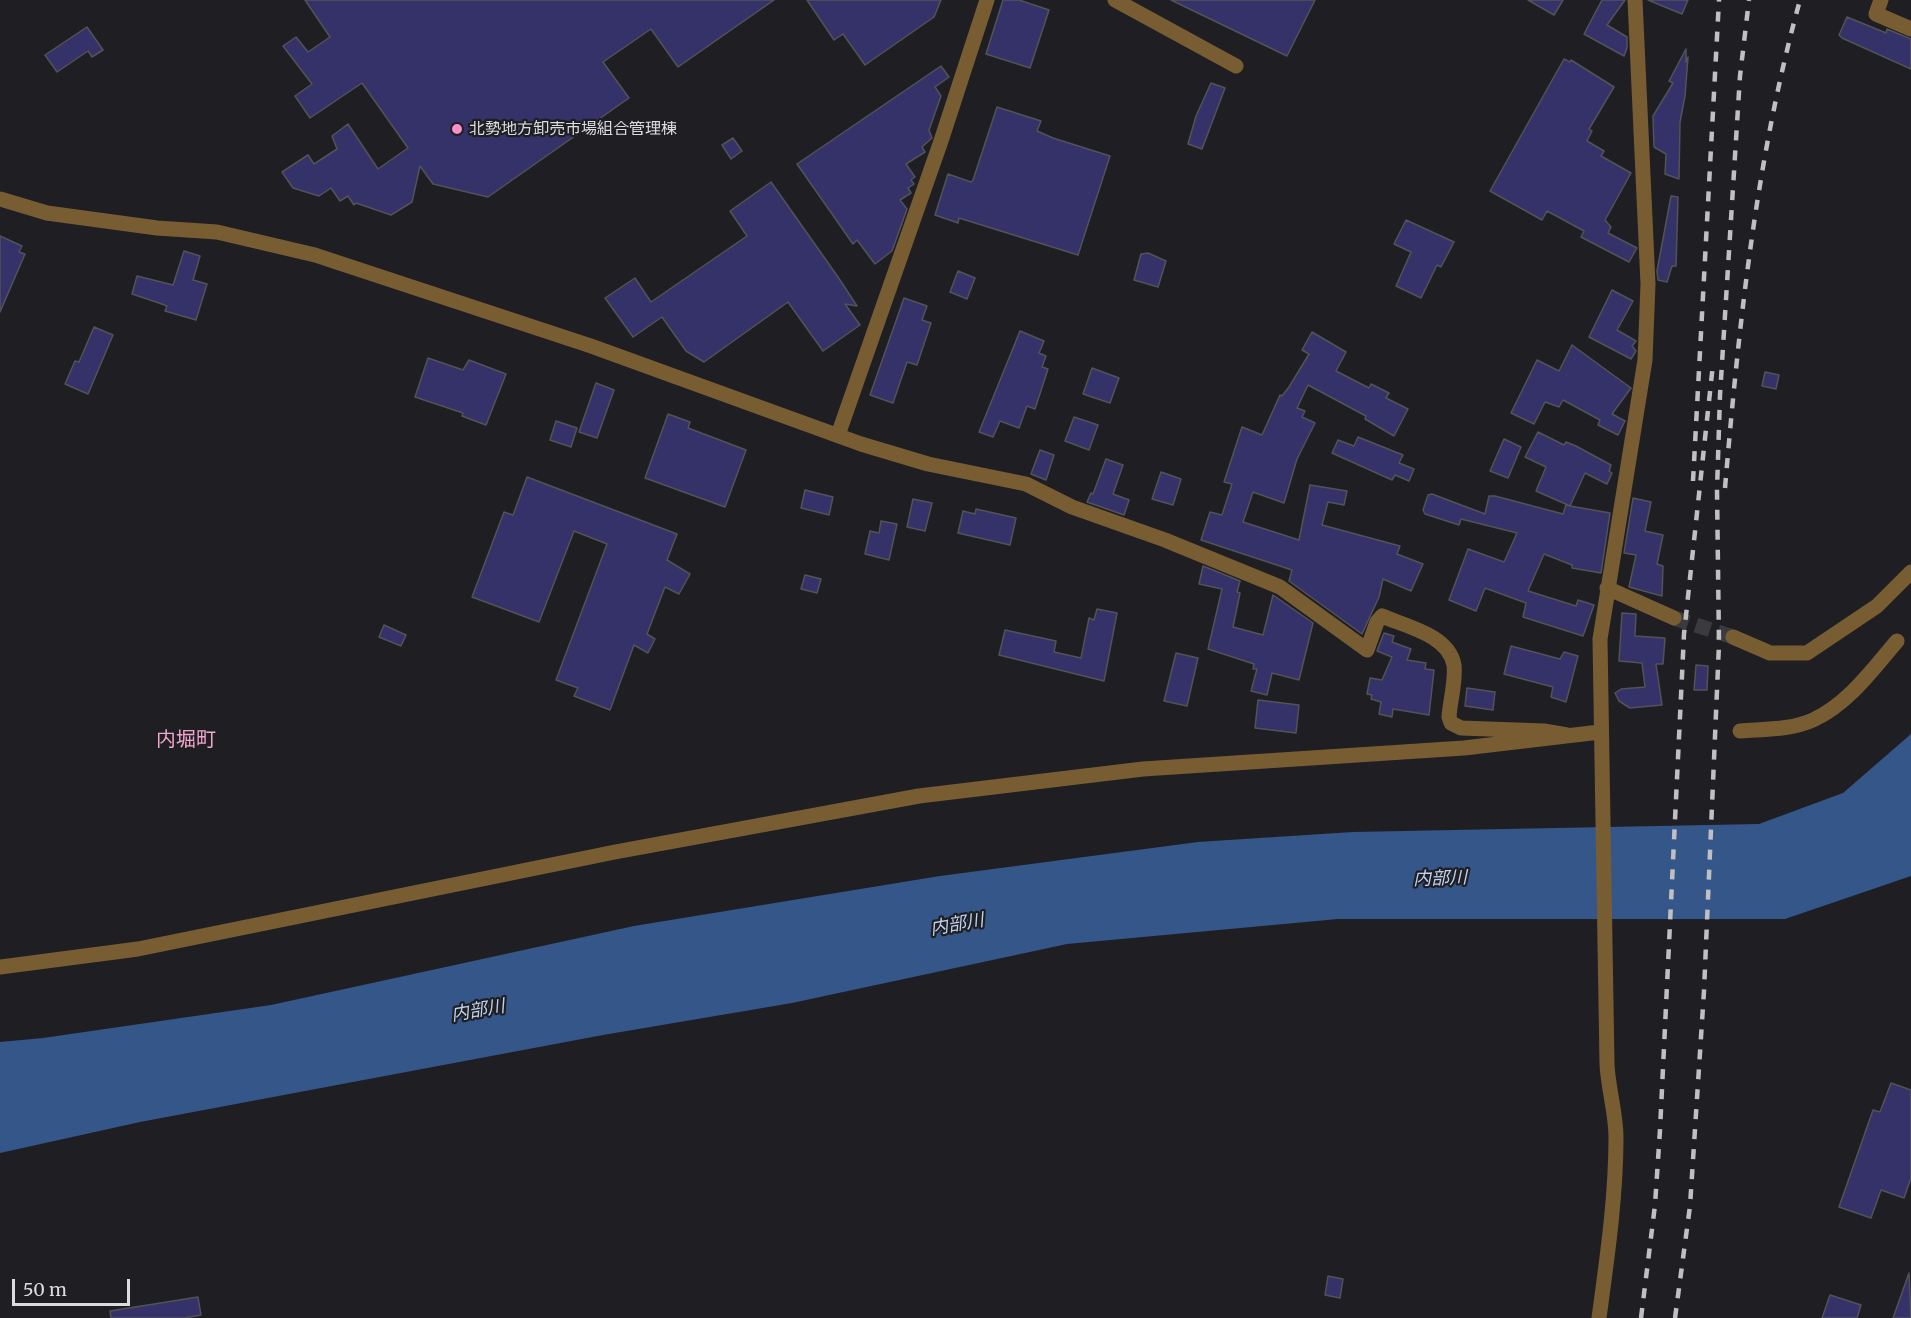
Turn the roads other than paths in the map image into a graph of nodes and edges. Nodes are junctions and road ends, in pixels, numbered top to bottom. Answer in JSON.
{"nodes":[{"id":1,"x":987,"y":0,"type":"edge"},
{"id":2,"x":1115,"y":0,"type":"edge"},
{"id":3,"x":1635,"y":0,"type":"edge"},
{"id":4,"x":1881,"y":0,"type":"edge"},
{"id":5,"x":1911,"y":29,"type":"edge"},
{"id":6,"x":1236,"y":66,"type":"dead end"},
{"id":7,"x":0,"y":199,"type":"edge"},
{"id":8,"x":838,"y":435,"type":"junction"},
{"id":9,"x":1911,"y":572,"type":"edge"},
{"id":10,"x":1607,"y":588,"type":"junction"},
{"id":11,"x":1674,"y":618,"type":"tunnel mouth"},
{"id":12,"x":1733,"y":637,"type":"tunnel mouth"},
{"id":13,"x":1897,"y":641,"type":"dead end"},
{"id":14,"x":1740,"y":731,"type":"dead end"},
{"id":15,"x":1600,"y":732,"type":"junction"},
{"id":16,"x":1567,"y":735,"type":"junction"},
{"id":17,"x":0,"y":967,"type":"edge"},
{"id":18,"x":1599,"y":1318,"type":"edge"}],
"edges":[{"from":1,"to":8,"type":"street"},
{"from":2,"to":6,"type":"street"},
{"from":3,"to":10,"type":"street"},
{"from":4,"to":5,"type":"street"},
{"from":7,"to":8,"type":"street"},
{"from":8,"to":16,"type":"street"},
{"from":9,"to":12,"type":"street"},
{"from":10,"to":11,"type":"street"},
{"from":10,"to":15,"type":"street"},
{"from":13,"to":14,"type":"street"},
{"from":15,"to":16,"type":"street"},
{"from":15,"to":18,"type":"street"},
{"from":16,"to":17,"type":"street"}]}
